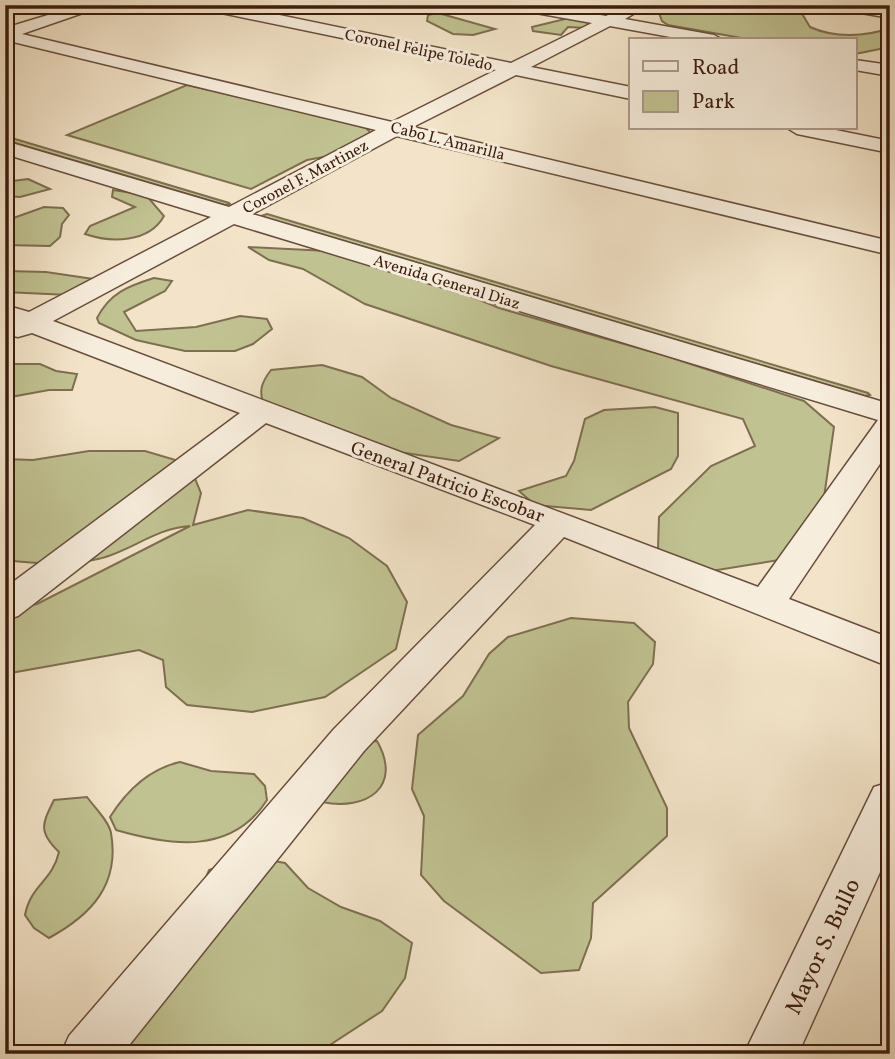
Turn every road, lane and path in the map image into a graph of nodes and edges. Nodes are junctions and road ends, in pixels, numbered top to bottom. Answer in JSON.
{"nodes":[{"id":1,"x":98,"y":5,"type":"edge"},
{"id":2,"x":207,"y":5,"type":"edge"},
{"id":3,"x":519,"y":5,"type":"edge"},
{"id":4,"x":640,"y":5,"type":"edge"},
{"id":5,"x":844,"y":5,"type":"edge"},
{"id":6,"x":890,"y":13,"type":"edge"},
{"id":7,"x":606,"y":21,"type":"junction"},
{"id":8,"x":5,"y":35,"type":"edge"},
{"id":9,"x":703,"y":38,"type":"edge"},
{"id":10,"x":856,"y":65,"type":"edge"},
{"id":11,"x":514,"y":69,"type":"junction"},
{"id":12,"x":890,"y":71,"type":"edge"},
{"id":13,"x":629,"y":93,"type":"edge"},
{"id":14,"x":398,"y":127,"type":"junction"},
{"id":15,"x":5,"y":129,"type":"edge"},
{"id":16,"x":807,"y":130,"type":"edge"},
{"id":17,"x":5,"y":147,"type":"edge"},
{"id":18,"x":890,"y":147,"type":"edge"},
{"id":19,"x":255,"y":202,"type":"junction"},
{"id":20,"x":230,"y":215,"type":"junction"},
{"id":21,"x":890,"y":248,"type":"edge"},
{"id":22,"x":14,"y":324,"type":"edge"},
{"id":23,"x":890,"y":388,"type":"edge"},
{"id":24,"x":262,"y":411,"type":"junction"},
{"id":25,"x":890,"y":414,"type":"edge"},
{"id":26,"x":890,"y":426,"type":"edge"},
{"id":27,"x":558,"y":522,"type":"junction"},
{"id":28,"x":765,"y":605,"type":"junction"},
{"id":29,"x":5,"y":607,"type":"edge"},
{"id":30,"x":890,"y":653,"type":"edge"},
{"id":31,"x":890,"y":800,"type":"edge"},
{"id":32,"x":88,"y":1054,"type":"edge"},
{"id":33,"x":771,"y":1054,"type":"edge"}],
"edges":[{"from":1,"to":8,"type":"street"},
{"from":2,"to":11,"type":"street","name":"Coronel Felipe Toledo"},
{"from":3,"to":7,"type":"street"},
{"from":4,"to":7,"type":"street","name":"Coronel F. Martinez"},
{"from":5,"to":6,"type":"street"},
{"from":7,"to":9,"type":"street"},
{"from":7,"to":11,"type":"street","name":"Coronel F. Martinez"},
{"from":8,"to":14,"type":"street","name":"Cabo L. Amarilla"},
{"from":10,"to":12,"type":"street"},
{"from":11,"to":13,"type":"street","name":"Coronel Felipe Toledo"},
{"from":11,"to":14,"type":"street","name":"Coronel F. Martinez"},
{"from":14,"to":19,"type":"street","name":"Coronel F. Martinez"},
{"from":14,"to":21,"type":"street","name":"Cabo L. Amarilla"},
{"from":15,"to":19,"type":"street","name":"Avenida General Diaz"},
{"from":16,"to":18,"type":"street"},
{"from":17,"to":20,"type":"street","name":"Avenida General Diaz"},
{"from":19,"to":20,"type":"street","name":"Coronel F. Martinez"},
{"from":19,"to":23,"type":"street","name":"Avenida General Diaz"},
{"from":20,"to":22,"type":"street","name":"Coronel F. Martinez"},
{"from":20,"to":25,"type":"street","name":"Avenida General Diaz"},
{"from":22,"to":24,"type":"street","name":"General Patricio Escobar"},
{"from":24,"to":27,"type":"street","name":"General Patricio Escobar"},
{"from":24,"to":29,"type":"street"},
{"from":26,"to":28,"type":"street"},
{"from":27,"to":28,"type":"street","name":"General Patricio Escobar"},
{"from":27,"to":32,"type":"street"},
{"from":28,"to":30,"type":"street","name":"General Patricio Escobar"},
{"from":31,"to":33,"type":"street","name":"Mayor S. Bullo"}]}
